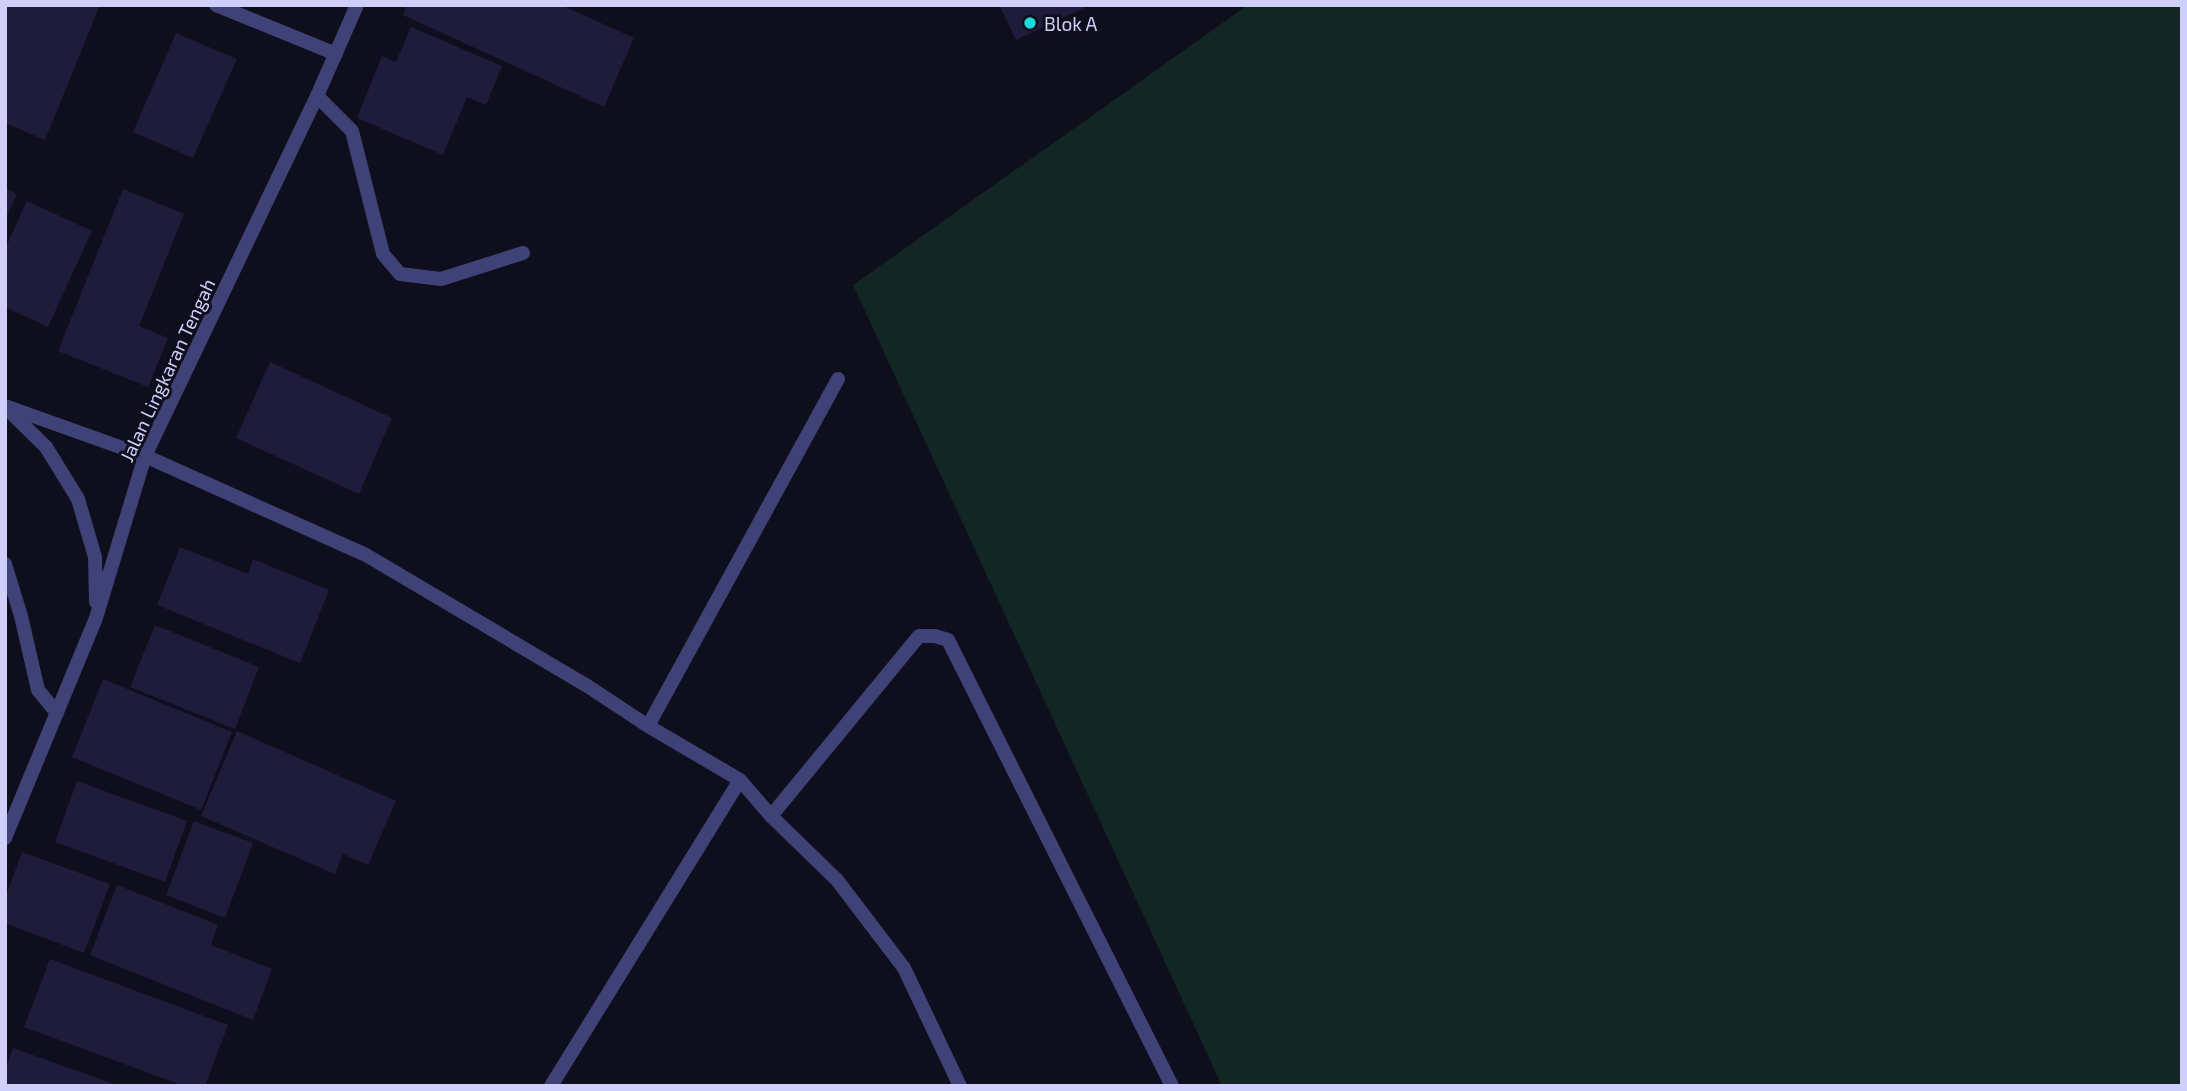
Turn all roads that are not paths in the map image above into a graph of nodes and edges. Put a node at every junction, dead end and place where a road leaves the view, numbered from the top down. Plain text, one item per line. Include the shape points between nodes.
1 (216, 5) edge
2 (357, 5) edge
3 (336, 54) junction
4 (317, 96) junction
5 (523, 254) dead end
6 (838, 379) dead end
7 (5, 406) edge
8 (145, 456) junction
9 (5, 564) edge
10 (96, 618) junction
11 (57, 713) junction
12 (648, 726) junction
13 (740, 780) junction
14 (771, 816) junction
15 (5, 838) edge
16 (551, 1086) edge
17 (960, 1086) edge
18 (1172, 1086) edge

1 - 3 street
2 - 3 street, Jalan Lingkaran Tengah
3 - 4 street, Jalan Lingkaran Tengah
4 - 5 street via 352,131 383,254 400,274 441,279
4 - 8 street, Jalan Lingkaran Tengah
6 - 12 street
7 - 8 street
7 - 10 street via 46,447 78,499 95,557
8 - 10 street, Jalan Lingkaran Tengah
8 - 12 street via 366,555
9 - 11 street via 38,690
10 - 11 street, Jalan Lingkaran Tengah
11 - 15 street, Jalan Lingkaran Tengah
12 - 13 street
13 - 14 street
13 - 16 street
14 - 17 street via 837,880 904,968
14 - 18 street via 919,636 948,640

